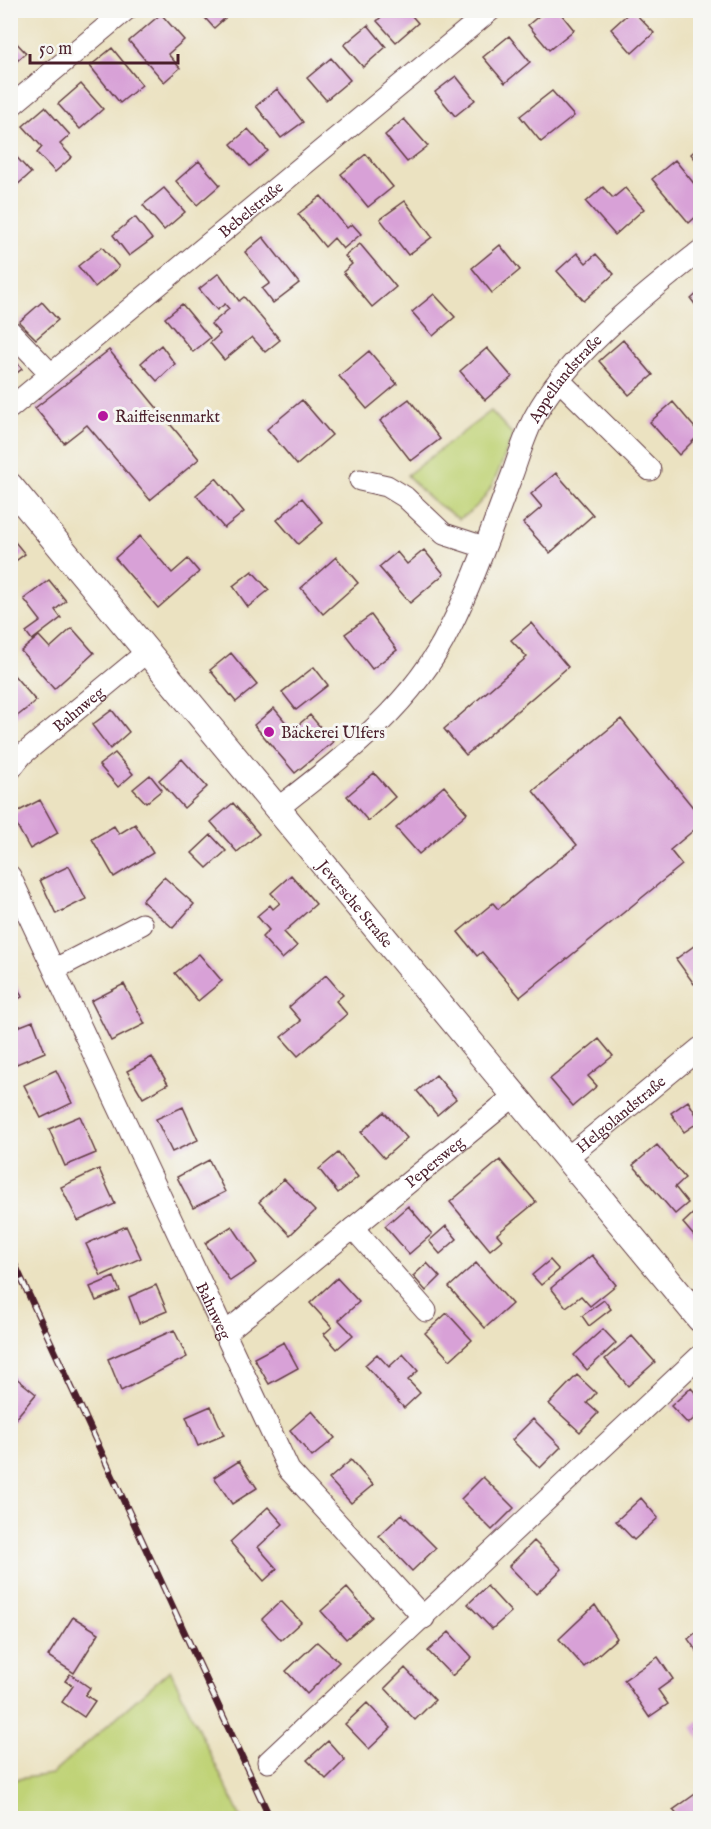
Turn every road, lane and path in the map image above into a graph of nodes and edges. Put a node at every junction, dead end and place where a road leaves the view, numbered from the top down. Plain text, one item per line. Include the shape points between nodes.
1 (126, 10) edge
2 (491, 10) edge
3 (10, 106) edge
4 (700, 250) edge
5 (10, 331) edge
6 (51, 374) junction
7 (559, 380) junction
8 (10, 408) edge
9 (650, 470) dead end
10 (360, 480) dead end
11 (10, 486) edge
12 (484, 547) junction
13 (148, 651) junction
14 (10, 770) edge
15 (278, 808) junction
16 (10, 876) edge
17 (142, 924) dead end
18 (55, 969) junction
19 (700, 1048) edge
20 (514, 1096) junction
21 (568, 1157) junction
22 (353, 1228) junction
23 (426, 1311) dead end
24 (700, 1320) edge
25 (224, 1334) junction
26 (700, 1356) edge
27 (424, 1618) junction
28 (268, 1762) dead end

1 - 3 street
2 - 6 street, Bebelstraße
4 - 7 street, Appellandstraße via 632,306
5 - 6 street
6 - 8 street, Bebelstraße
7 - 9 street
7 - 12 street, Appellandstraße via 534,416
10 - 12 street via 387,486 405,497 444,534
11 - 13 street, Jeversche Straße
12 - 15 street, Appellandstraße via 449,630 426,671 375,726
13 - 14 street, Bahnweg via 22,755
13 - 15 street, Jeversche Straße
15 - 20 street, Jeversche Straße
16 - 18 street, Bahnweg
17 - 18 street
18 - 25 street, Bahnweg
19 - 21 street, Helgolandstraße
20 - 21 street, Jeversche Straße
20 - 22 street, Pepersweg
21 - 24 street, Jeversche Straße
22 - 23 street
22 - 25 street, Pepersweg
25 - 27 street, Bahnweg via 289,1470
26 - 27 street
27 - 28 street

